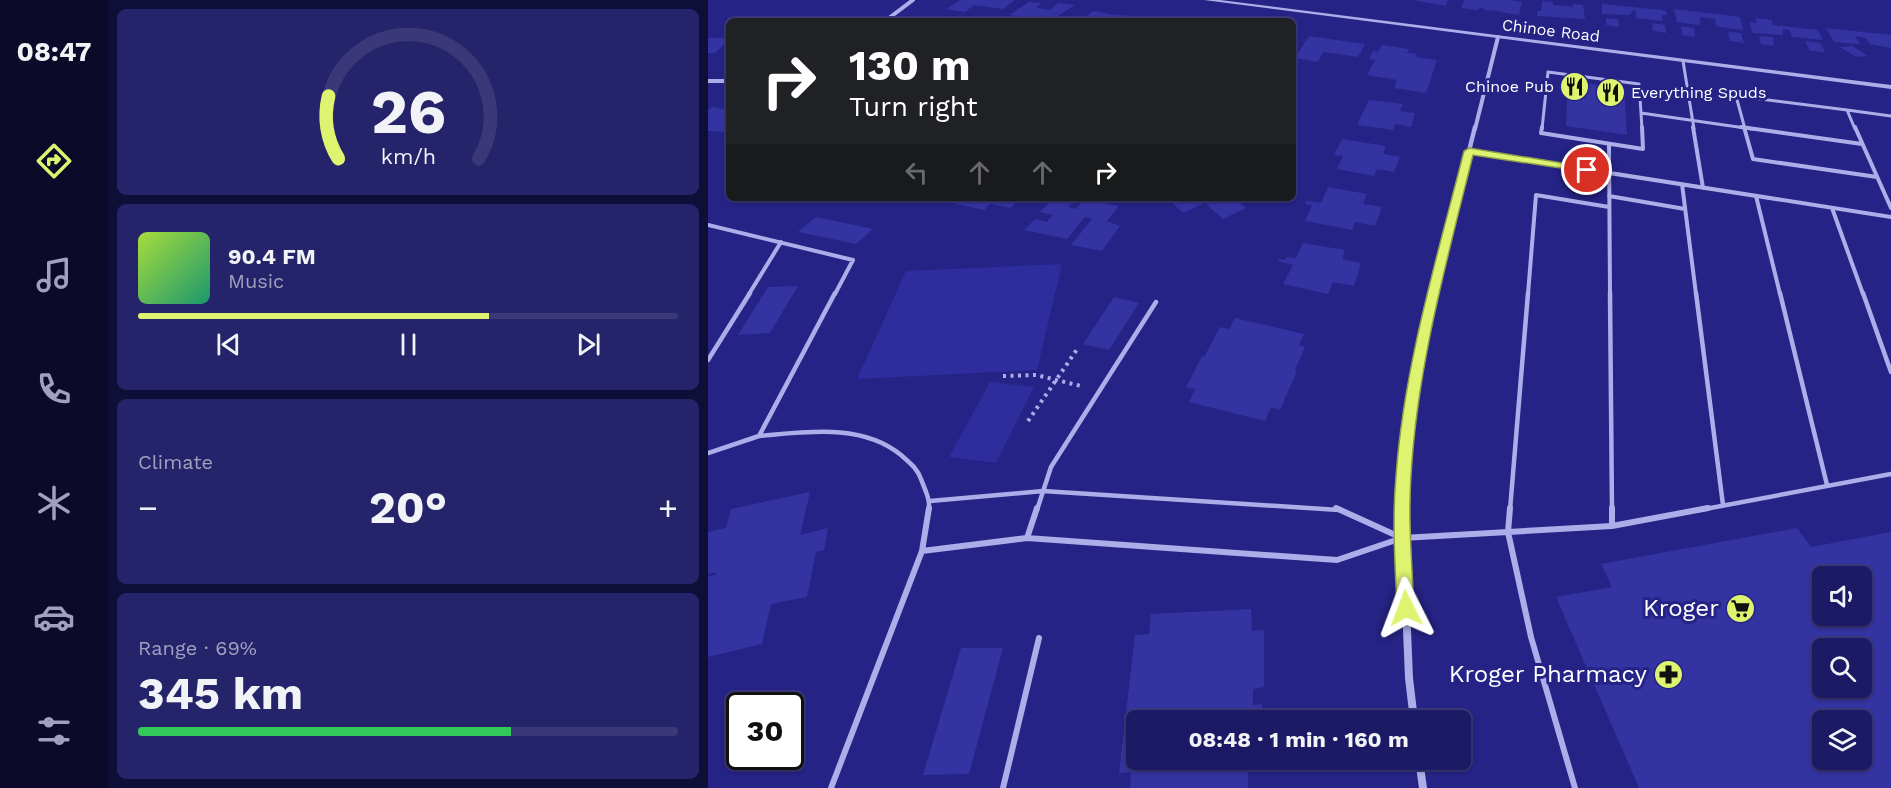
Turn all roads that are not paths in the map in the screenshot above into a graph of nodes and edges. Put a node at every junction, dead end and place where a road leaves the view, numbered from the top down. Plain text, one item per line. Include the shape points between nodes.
1 (913, 0) edge
2 (1207, 0) edge
3 (889, 18) edge
4 (1498, 37) junction
5 (1683, 60) junction
6 (708, 81) edge
7 (726, 81) edge
8 (1891, 87) edge
9 (1847, 110) junction
10 (1641, 113) junction
11 (1891, 116) edge
12 (1692, 120) junction
13 (1745, 128) junction
14 (1609, 144) junction
15 (1862, 144) junction
16 (1469, 151) junction
17 (1609, 173) junction
18 (1877, 177) junction
19 (1682, 184) junction
20 (1703, 188) junction
21 (1609, 196) junction
22 (1756, 196) junction
23 (1609, 207) junction
24 (1685, 208) junction
25 (1832, 208) junction
26 (1891, 208) edge
27 (1891, 217) edge
28 (708, 225) edge
29 (781, 242) junction
30 (1156, 302) dead end
31 (708, 360) edge
32 (1891, 372) edge
33 (759, 435) junction
34 (708, 453) edge
35 (1891, 474) edge
36 (1827, 485) junction
37 (1043, 491) junction
38 (930, 501) junction
39 (1723, 505) junction
40 (1612, 526) junction
41 (1508, 532) junction
42 (1027, 538) junction
43 (1402, 538) junction
44 (922, 551) junction
45 (1039, 638) dead end
46 (1413, 710) edge
47 (1421, 770) edge
48 (831, 788) edge
49 (1003, 788) edge
50 (1423, 788) edge
51 (1575, 788) edge

1 - 3 street
2 - 4 street, Chinoe Road
4 - 5 street, Chinoe Road
4 - 16 street
5 - 8 street, Chinoe Road
5 - 12 lane
6 - 7 street
9 - 11 lane
9 - 13 lane via 1736,96
9 - 15 lane
10 - 12 lane
10 - 14 lane via 1643,149
10 - 14 lane via 1639,84 1548,72 1541,134
12 - 13 lane
12 - 20 lane
13 - 15 lane
13 - 18 lane via 1753,159
14 - 17 lane
15 - 18 lane
16 - 17 lane
16 - 43 street via 1426,321 1403,476
17 - 19 lane
17 - 21 lane
18 - 26 lane
19 - 20 lane
19 - 24 lane
20 - 22 lane
21 - 23 lane
21 - 24 lane
22 - 25 lane
22 - 36 lane
23 - 40 lane
23 - 41 lane via 1536,195
24 - 39 lane
25 - 27 lane
25 - 32 lane
28 - 29 lane
29 - 31 lane
29 - 33 lane via 853,261
30 - 37 lane via 1051,467
33 - 34 lane
33 - 38 lane via 819,431 858,435 887,444 917,469
35 - 36 lane
36 - 39 lane
37 - 38 lane
37 - 42 lane
37 - 43 lane via 1336,508
38 - 44 lane
39 - 40 lane
40 - 41 lane
41 - 43 lane
41 - 51 lane via 1531,637
42 - 43 lane via 1337,560
42 - 44 lane
43 - 46 street
44 - 48 lane
45 - 49 lane
47 - 50 street

